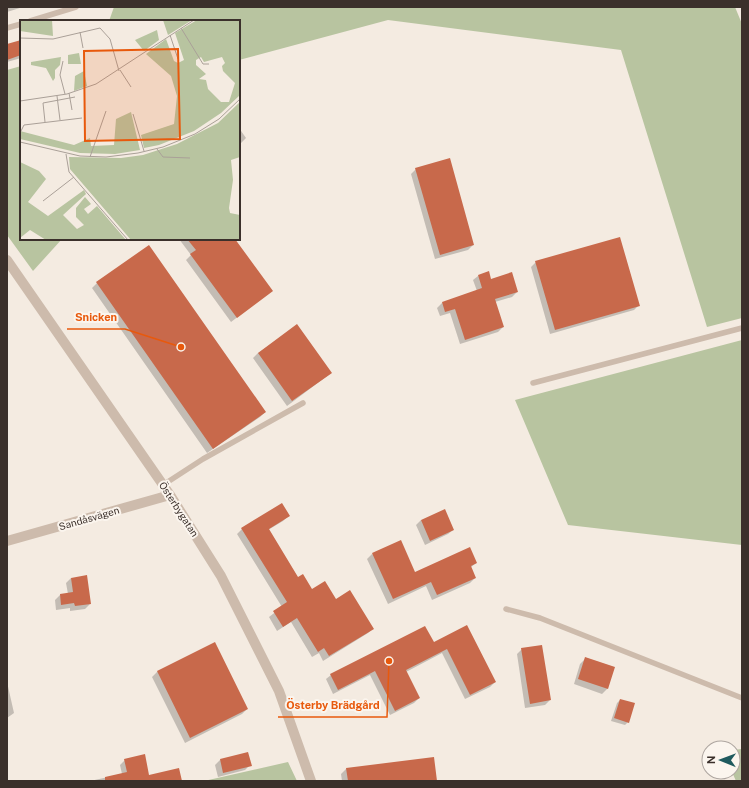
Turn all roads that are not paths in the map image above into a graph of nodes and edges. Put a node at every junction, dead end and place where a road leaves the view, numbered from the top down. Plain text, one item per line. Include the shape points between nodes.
1 (76, 7) edge
2 (33, 20) edge
3 (20, 24) edge
4 (7, 28) edge
5 (7, 260) edge
6 (742, 328) edge
7 (533, 383) dead end
8 (304, 403) dead end
9 (164, 485) junction
10 (170, 495) junction
11 (7, 541) edge
12 (506, 609) dead end
13 (742, 698) edge
14 (311, 781) edge

1 - 2 lane
3 - 4 lane
5 - 9 street, Österbygatan
6 - 7 lane
8 - 9 lane via 203,459
9 - 10 street, Österbygatan
10 - 11 street, Sandåsvägen
10 - 14 street, Österbygatan via 221,576 279,692
12 - 13 lane via 540,618

